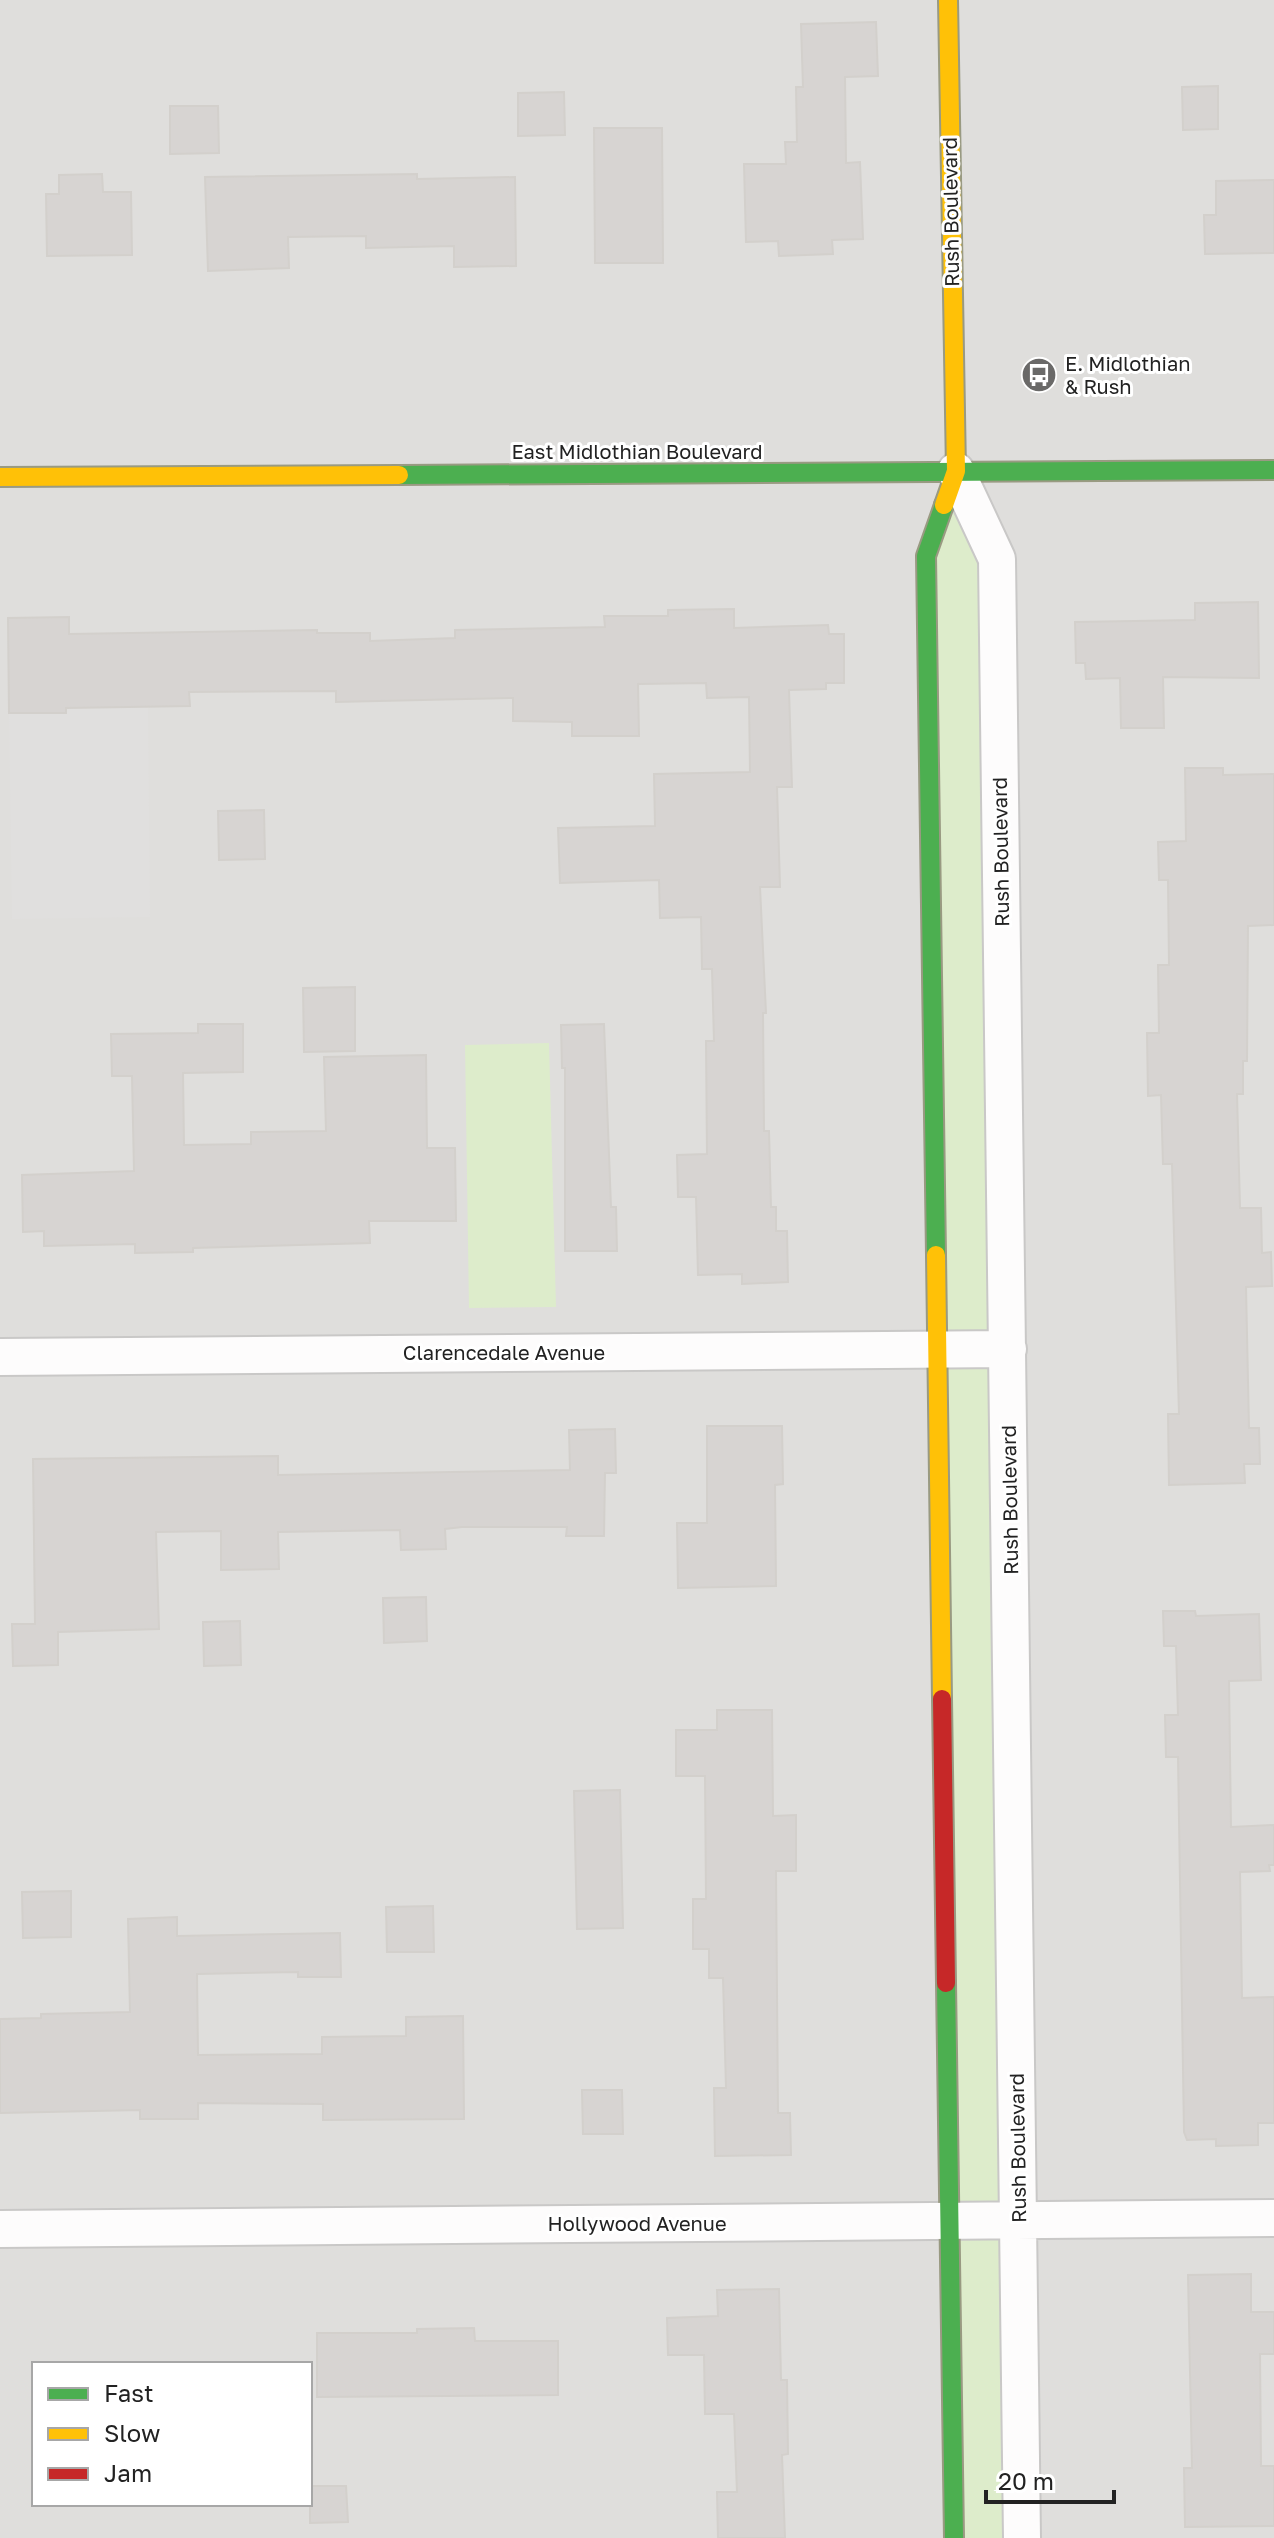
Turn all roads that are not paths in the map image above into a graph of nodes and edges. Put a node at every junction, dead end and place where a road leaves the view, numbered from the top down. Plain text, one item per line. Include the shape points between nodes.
1 (948, 0) edge
2 (1274, 470) edge
3 (956, 471) junction
4 (0, 477) edge
5 (1008, 1349) junction
6 (936, 1350) junction
7 (0, 1357) edge
8 (1274, 2218) edge
9 (1018, 2220) junction
10 (950, 2221) junction
11 (0, 2229) edge
12 (954, 2538) edge
13 (1022, 2538) edge

1 - 3 street, Rush Boulevard
2 - 3 street, East Midlothian Boulevard
3 - 4 street, East Midlothian Boulevard
3 - 5 street, Rush Boulevard via 997,559
3 - 6 street, Rush Boulevard via 926,556
5 - 6 street, Clarencedale Avenue
5 - 9 street, Rush Boulevard
6 - 7 street, Clarencedale Avenue
6 - 10 street, Rush Boulevard
8 - 9 street, Hollywood Avenue
9 - 10 street, Hollywood Avenue
9 - 13 street, Rush Boulevard
10 - 11 street, Hollywood Avenue
10 - 12 street, Rush Boulevard

